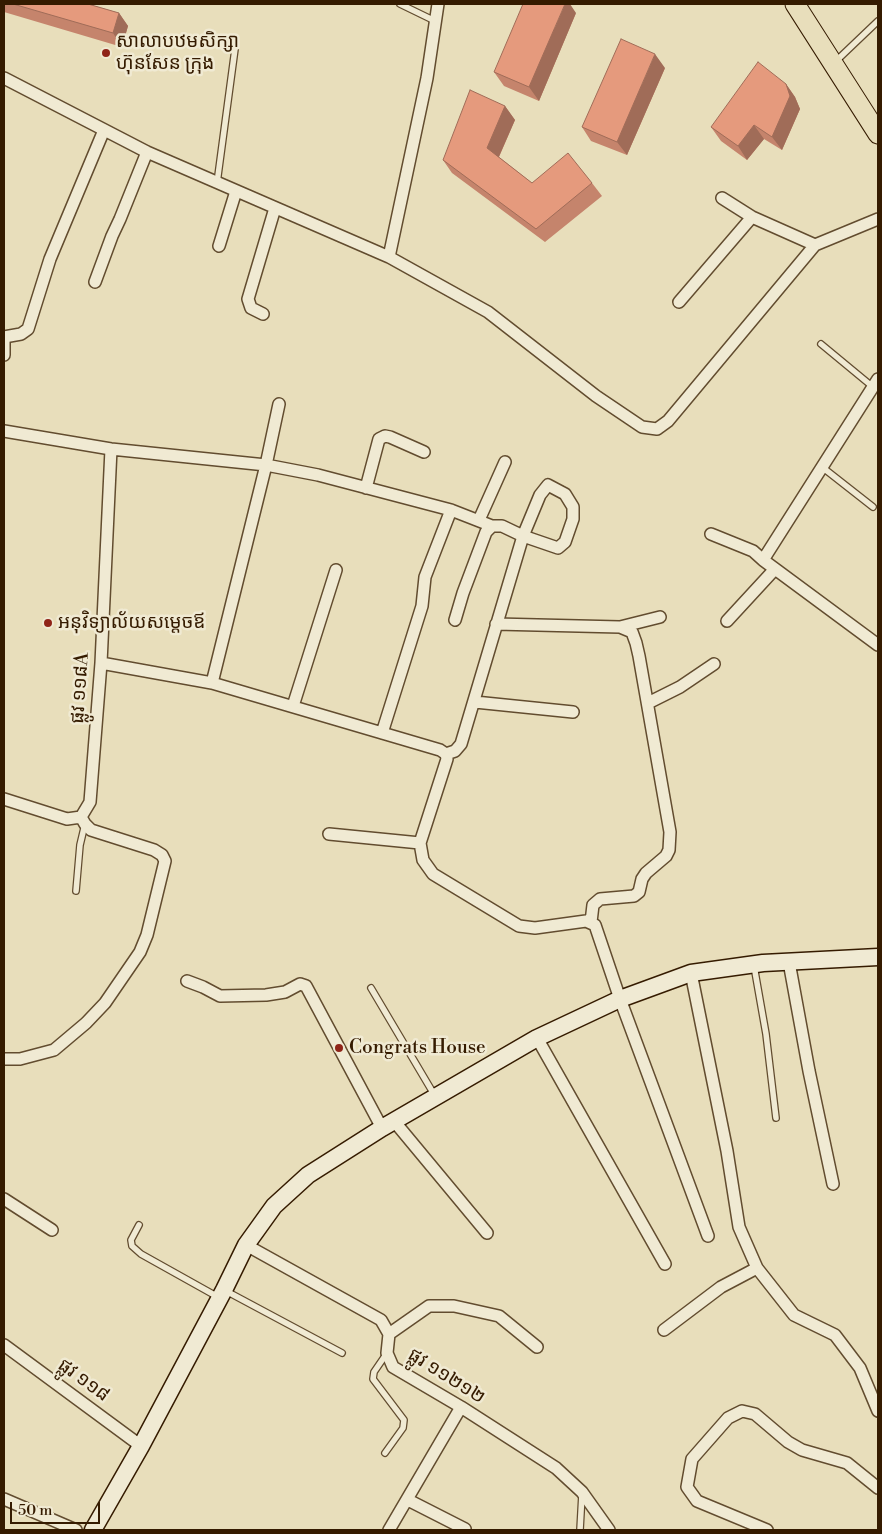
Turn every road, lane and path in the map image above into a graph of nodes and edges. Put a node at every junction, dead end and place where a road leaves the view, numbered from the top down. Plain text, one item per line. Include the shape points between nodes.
1 (400, 4) edge
2 (438, 4) edge
3 (795, 4) edge
4 (435, 21) junction
5 (878, 21) edge
6 (235, 49) dead end
7 (834, 64) junction
8 (4, 78) edge
9 (104, 130) junction
10 (878, 134) edge
11 (147, 152) junction
12 (217, 183) junction
13 (236, 191) junction
14 (722, 198) dead end
15 (275, 208) junction
16 (752, 217) junction
17 (878, 219) edge
18 (815, 245) junction
19 (219, 246) dead end
20 (389, 257) junction
21 (95, 282) dead end
22 (679, 302) dead end
23 (263, 314) dead end
24 (4, 339) edge
25 (821, 344) dead end
26 (4, 355) edge
27 (876, 383) edge
28 (279, 404) dead end
29 (4, 431) edge
30 (111, 449) junction
31 (424, 452) dead end
32 (505, 462) dead end
33 (266, 465) junction
34 (822, 467) junction
35 (366, 488) junction
36 (873, 508) dead end
37 (451, 510) junction
38 (479, 520) junction
39 (492, 526) junction
40 (711, 534) dead end
41 (523, 536) junction
42 (763, 560) junction
43 (336, 570) dead end
44 (774, 570) junction
45 (660, 617) dead end
46 (455, 620) dead end
47 (728, 621) dead end
48 (496, 624) junction
49 (620, 627) junction
50 (878, 645) edge
51 (101, 663) junction
52 (714, 664) dead end
53 (212, 683) junction
54 (474, 702) junction
55 (648, 703) junction
56 (293, 706) junction
57 (573, 712) dead end
58 (382, 733) junction
59 (446, 754) junction
60 (4, 799) edge
61 (83, 820) junction
62 (329, 834) dead end
63 (420, 843) junction
64 (76, 890) dead end
65 (591, 922) junction
66 (878, 957) edge
67 (789, 962) junction
68 (754, 964) junction
69 (691, 973) junction
70 (187, 981) dead end
71 (372, 988) dead end
72 (620, 999) junction
73 (537, 1038) junction
74 (4, 1059) edge
75 (436, 1098) junction
76 (776, 1118) dead end
77 (388, 1124) junction
78 (833, 1184) dead end
79 (4, 1199) edge
80 (139, 1225) dead end
81 (52, 1230) dead end
82 (488, 1233) dead end
83 (708, 1236) dead end
84 (246, 1245) junction
85 (666, 1264) dead end
86 (757, 1268) junction
87 (222, 1294) junction
88 (664, 1330) dead end
89 (389, 1334) junction
90 (4, 1345) edge
91 (537, 1347) dead end
92 (342, 1353) dead end
93 (387, 1353) junction
94 (461, 1407) junction
95 (878, 1411) edge
96 (141, 1446) junction
97 (384, 1453) dead end
98 (878, 1488) edge
99 (582, 1492) junction
100 (4, 1498) edge
101 (408, 1500) junction
102 (464, 1529) dead end
103 (76, 1530) edge
104 (93, 1530) edge
105 (389, 1530) edge
106 (580, 1530) edge
107 (608, 1530) edge
108 (767, 1530) edge

1 - 4 lane
2 - 4 street
3 - 7 main road
4 - 20 street via 427,78
5 - 7 lane
6 - 12 lane
7 - 10 main road
8 - 9 street
9 - 11 street
9 - 24 street via 50,259 28,330
11 - 12 street
11 - 21 street
12 - 13 street
13 - 15 street
13 - 19 street
14 - 16 street
15 - 20 street
15 - 23 street via 248,299 251,308
16 - 18 street
16 - 22 street
17 - 18 street
18 - 20 street via 658,429 642,427 596,396 488,312
24 - 26 street
25 - 27 lane
27 - 34 street
28 - 33 street
29 - 30 street
30 - 33 street
30 - 51 street, ផ្លូវ ១១៨A
31 - 35 street via 390,437 379,439
32 - 38 street
33 - 35 street
33 - 53 street
34 - 36 lane
34 - 42 street
35 - 37 street
37 - 38 street
37 - 58 street via 425,578 422,606
38 - 39 street
39 - 41 street via 502,526
39 - 46 street via 486,532
40 - 42 street via 753,551
41 - 41 street via 540,495 548,485 565,494 573,507 573,519 565,542 558,548
41 - 48 street
42 - 44 street
43 - 56 street
44 - 47 street
44 - 50 street
45 - 49 street
48 - 49 street
48 - 54 street
49 - 55 street via 632,632
51 - 53 street
51 - 61 street, ផ្លូវ ១១៨A via 90,802
52 - 55 street via 680,688
53 - 56 street
54 - 57 street
54 - 59 street via 461,744
55 - 65 street via 670,832 669,850 646,873 639,892 634,896 600,899 592,908
56 - 58 street
58 - 59 street
59 - 63 street
60 - 61 street via 67,819
61 - 64 lane
61 - 74 street via 91,830 154,850 162,856 164,861 147,935 140,952 104,1003 54,1050 20,1059
62 - 63 street
63 - 65 street via 423,860 433,874 519,926 534,928
65 - 72 street via 595,925
66 - 67 main road
67 - 68 main road
67 - 78 street
68 - 69 main road
68 - 76 lane
69 - 72 main road
69 - 86 street via 740,1227
70 - 77 street via 220,996 266,995 284,992 300,984 306,986
71 - 75 lane
72 - 73 main road
72 - 83 street
73 - 75 main road
73 - 85 street
75 - 77 main road
77 - 82 street
77 - 84 main road via 308,1175 274,1206
79 - 81 street
80 - 87 lane via 131,1240 132,1246
84 - 87 main road
84 - 89 street, ផ្លូវ ១១២១២ via 381,1320
86 - 88 street via 721,1286
86 - 95 street via 794,1316 835,1335 860,1368
87 - 92 lane
87 - 96 main road
89 - 91 street via 429,1306 454,1306 499,1316
89 - 93 street, ផ្លូវ ១១២១២
90 - 96 street, ផ្លូវ ១១៨
93 - 94 street, ផ្លូវ ១១២១២ via 393,1367
93 - 97 lane via 373,1379 404,1420 403,1428
94 - 99 street, ផ្លូវ ១១២១២ via 556,1468
94 - 101 street
96 - 104 main road
98 - 108 street via 847,1463 802,1450 755,1414 742,1411 728,1418 692,1459 687,1487 697,1501
99 - 106 lane
99 - 107 street, ផ្លូវ ១១២១២
100 - 103 street
101 - 102 street
101 - 105 street

